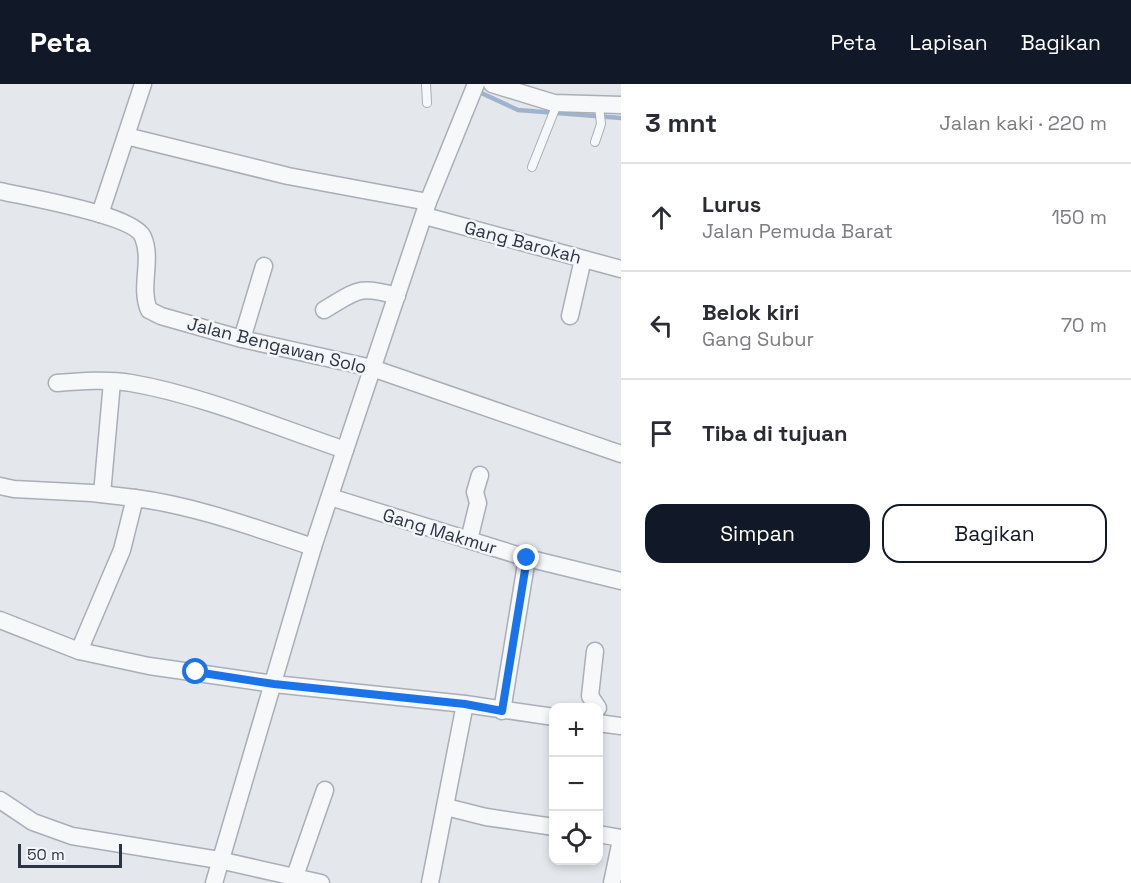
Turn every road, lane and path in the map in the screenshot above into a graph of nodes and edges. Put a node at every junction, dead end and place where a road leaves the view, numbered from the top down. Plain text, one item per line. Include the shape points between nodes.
1 (143, 84) edge
2 (426, 84) edge
3 (492, 84) edge
4 (475, 87) edge
5 (427, 103) dead end
6 (621, 105) edge
7 (600, 109) junction
8 (553, 110) junction
9 (126, 136) junction
10 (595, 142) dead end
11 (532, 167) dead end
12 (0, 191) edge
13 (426, 209) junction
14 (100, 214) junction
15 (583, 259) junction
16 (264, 266) dead end
17 (621, 269) edge
18 (397, 296) junction
19 (324, 309) dead end
20 (570, 316) dead end
21 (242, 339) junction
22 (372, 368) junction
23 (112, 382) junction
24 (57, 383) dead end
25 (345, 450) junction
26 (621, 454) edge
27 (480, 475) dead end
28 (0, 486) edge
29 (102, 494) junction
30 (330, 497) junction
31 (135, 498) junction
32 (469, 540) junction
33 (314, 547) junction
34 (527, 558) junction
35 (621, 581) edge
36 (0, 620) edge
37 (79, 651) junction
38 (595, 651) dead end
39 (274, 684) junction
40 (595, 703) edge
41 (465, 704) junction
42 (502, 711) junction
43 (549, 716) edge
44 (603, 724) edge
45 (621, 726) edge
46 (325, 790) dead end
47 (0, 800) edge
48 (446, 807) junction
49 (549, 826) edge
50 (603, 835) edge
51 (621, 839) edge
52 (219, 860) junction
53 (295, 876) junction
54 (214, 883) edge
55 (321, 883) edge
56 (430, 883) edge
57 (612, 883) edge

1 - 9 street
2 - 5 lane
3 - 8 street
4 - 13 street
6 - 7 street
7 - 8 street
7 - 10 lane via 601,124
8 - 11 lane
9 - 13 street, Gang Barokah
9 - 14 street
12 - 14 street, Jalan Bengawan Solo
13 - 15 street, Gang Barokah
13 - 18 street
14 - 21 street, Jalan Bengawan Solo via 134,227 143,236 144,299 149,310
15 - 17 street, Gang Barokah
15 - 20 street
16 - 21 street
18 - 19 street via 371,289 356,291
18 - 22 street
21 - 22 street, Jalan Bengawan Solo
22 - 25 street
22 - 26 street, Jalan Bengawan Solo
23 - 24 street
23 - 25 street via 153,387
23 - 29 street
25 - 30 street
27 - 32 street
28 - 29 street
29 - 31 street
30 - 32 street, Gang Makmur
30 - 33 street
31 - 33 street via 212,515
31 - 37 street via 122,550
32 - 34 street, Gang Makmur
33 - 39 street
34 - 35 street, Gang Makmur
34 - 42 street
36 - 37 street
37 - 39 street via 149,666
38 - 40 street via 590,696
39 - 41 street
39 - 52 street
41 - 42 street
41 - 48 street
42 - 43 street
44 - 45 street
46 - 53 street
47 - 52 street via 33,822 72,836
48 - 49 street
48 - 56 street
50 - 51 street
51 - 57 street
52 - 53 street
52 - 54 street
53 - 55 street

